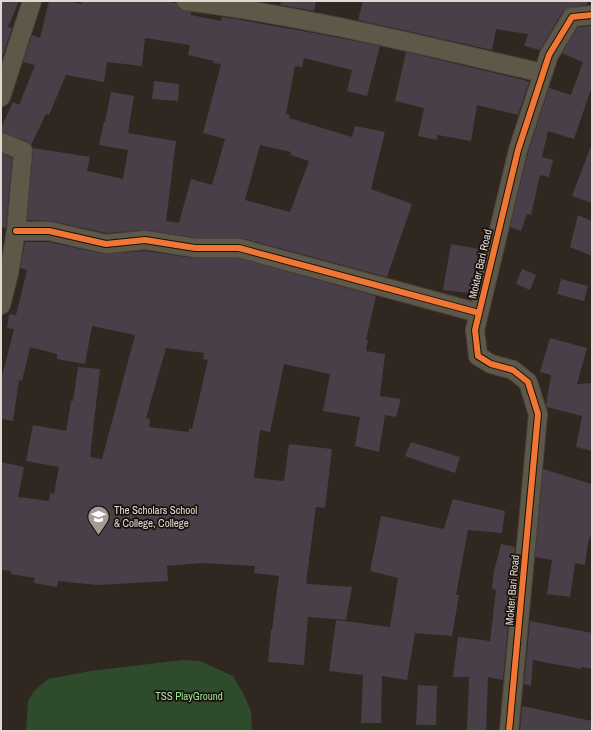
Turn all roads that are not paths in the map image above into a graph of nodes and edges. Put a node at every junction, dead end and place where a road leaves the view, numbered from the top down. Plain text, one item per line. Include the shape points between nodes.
1 (32, 1) edge
2 (186, 1) edge
3 (592, 14) edge
4 (543, 73) junction
5 (1, 97) edge
6 (1, 142) edge
7 (16, 230) junction
8 (1, 305) edge
9 (479, 313) junction
10 (509, 731) edge

1 - 5 street
2 - 4 street via 332,26
3 - 4 street, Mokter Bari Road via 572,17 549,55
4 - 9 street, Mokter Bari Road via 518,150
6 - 7 street via 23,151
7 - 8 street
7 - 9 street via 49,231 106,244 145,240 195,248 239,248
9 - 10 street, Mokter Bari Road via 475,330 478,356 491,364 513,370 528,382 538,414

